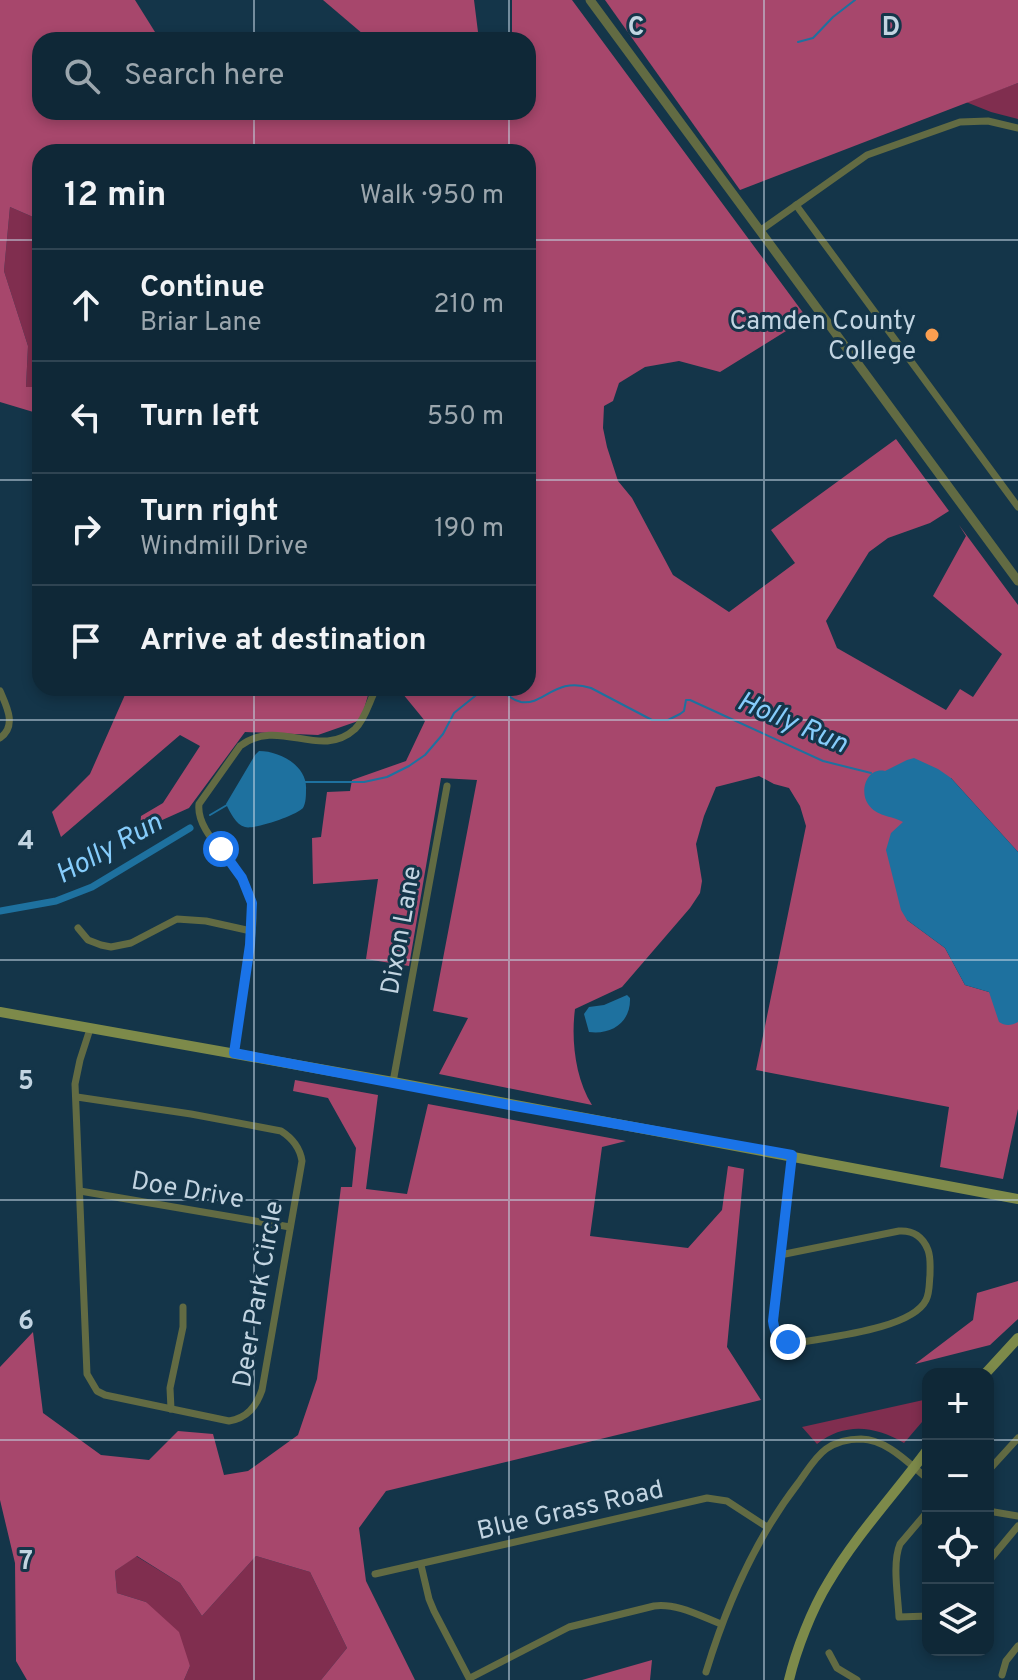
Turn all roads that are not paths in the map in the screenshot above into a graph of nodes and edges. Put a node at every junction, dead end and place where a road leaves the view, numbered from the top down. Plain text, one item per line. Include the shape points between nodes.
1 (590, 0) edge
2 (1018, 128) edge
3 (796, 205) junction
4 (761, 230) junction
5 (1018, 507) edge
6 (1018, 581) edge
7 (0, 691) edge
8 (373, 696) edge
9 (0, 738) edge
10 (447, 786) dead end
11 (78, 928) dead end
12 (251, 931) junction
13 (0, 1012) edge
14 (90, 1029) junction
15 (234, 1053) junction
16 (393, 1082) junction
17 (77, 1097) junction
18 (792, 1155) junction
19 (80, 1191) junction
20 (1018, 1199) edge
21 (290, 1227) junction
22 (780, 1255) junction
23 (183, 1307) dead end
24 (1018, 1338) edge
25 (990, 1368) edge
26 (171, 1409) junction
27 (1018, 1438) edge
28 (922, 1457) edge
29 (994, 1464) edge
30 (914, 1468) junction
31 (922, 1474) edge
32 (927, 1512) edge
33 (994, 1512) edge
34 (1018, 1516) edge
35 (1018, 1526) edge
36 (767, 1527) junction
37 (994, 1555) edge
38 (421, 1565) junction
39 (375, 1574) dead end
40 (922, 1616) edge
41 (721, 1624) junction
42 (1018, 1646) edge
43 (829, 1653) dead end
44 (706, 1672) dead end
45 (1002, 1675) dead end
46 (845, 1677) edge
47 (470, 1679) edge
48 (789, 1680) edge
49 (857, 1680) edge

1 - 4 street
2 - 3 street via 988,121 952,124 867,155
3 - 4 street
3 - 5 street
4 - 6 street
7 - 9 street via 10,723
8 - 12 street via 355,729 336,739 271,734 250,739 199,804 204,827 248,889
10 - 16 street, Dixon Lane
11 - 12 street via 88,940 111,947 131,943 177,919
12 - 15 street
13 - 14 main road
14 - 15 main road
14 - 17 street, Deer Park Circle via 75,1084
15 - 16 main road
16 - 18 main road
17 - 19 street, Deer Park Circle
17 - 21 street, Deer Park Circle via 281,1131 298,1147 302,1161
18 - 20 main road
18 - 22 street
19 - 21 street, Doe Drive
19 - 26 street, Deer Park Circle via 87,1374 105,1395
21 - 26 street, Deer Park Circle via 258,1402 243,1417 229,1421
22 - 22 street via 773,1321 779,1338 788,1342 888,1325 913,1314 929,1289 928,1249 913,1232
23 - 26 street
24 - 25 main road
27 - 29 street
28 - 30 main road
30 - 31 street
30 - 36 street via 877,1442 841,1441 820,1454
30 - 48 main road via 827,1583
32 - 40 street via 900,1544 896,1563 899,1617
33 - 34 street
35 - 37 street
36 - 38 street, Blue Grass Road via 727,1501 707,1498
36 - 41 street
38 - 39 street, Blue Grass Road
38 - 47 street via 431,1605
41 - 44 street
41 - 47 street via 677,1608 654,1606 569,1627
42 - 45 street
43 - 46 street
46 - 49 street

